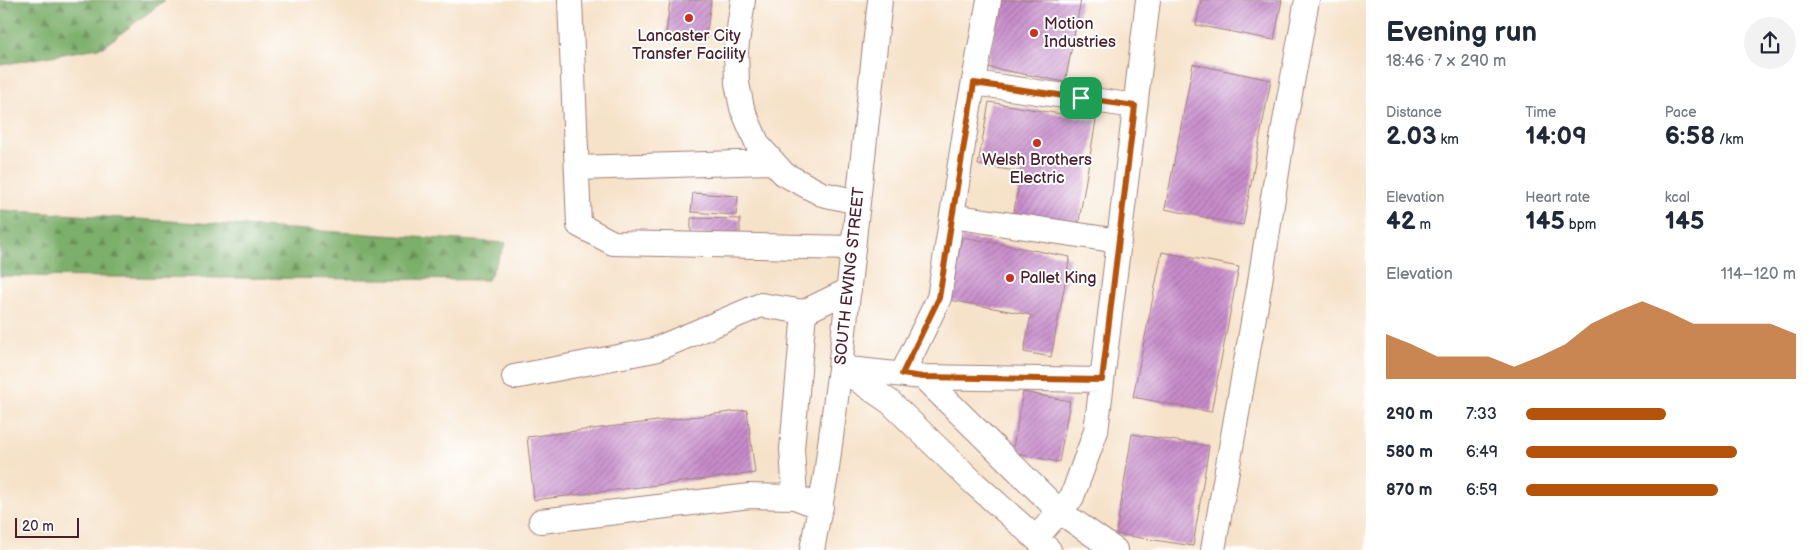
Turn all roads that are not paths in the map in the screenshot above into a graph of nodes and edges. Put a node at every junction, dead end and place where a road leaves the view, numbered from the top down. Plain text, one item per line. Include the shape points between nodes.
1 (570, 0) edge
2 (743, 0) edge
3 (880, 0) edge
4 (989, 0) edge
5 (1148, 0) edge
6 (1307, 0) edge
7 (974, 83) junction
8 (1135, 106) junction
9 (773, 162) junction
10 (577, 168) junction
11 (858, 202) junction
12 (952, 216) junction
13 (1118, 241) junction
14 (853, 248) junction
15 (849, 290) junction
16 (804, 312) junction
17 (840, 368) junction
18 (912, 376) junction
19 (514, 377) dead end
20 (1102, 380) junction
21 (795, 497) junction
22 (821, 507) junction
23 (1059, 510) junction
24 (540, 521) dead end
25 (1042, 544) edge
26 (812, 550) edge
27 (1115, 550) edge
28 (1213, 550) edge

1 - 10 street
2 - 9 street via 736,50 737,83 742,108 758,146
3 - 11 street, SOUTH EWING STREET
4 - 7 street
5 - 8 street
6 - 28 street
7 - 8 street
7 - 12 street
8 - 13 street
9 - 10 street
9 - 11 street via 784,174 822,194
10 - 14 street via 579,226 613,243
11 - 14 street, SOUTH EWING STREET
12 - 13 street
12 - 18 street via 939,298
13 - 20 street
14 - 15 street, SOUTH EWING STREET
15 - 16 street
15 - 17 street, SOUTH EWING STREET
16 - 19 street via 761,305 654,350
16 - 21 street via 792,449
17 - 18 street
17 - 22 street, SOUTH EWING STREET
17 - 25 street via 890,402
18 - 20 street
18 - 23 street
20 - 23 street via 1096,430 1072,497
21 - 22 street
21 - 24 street via 750,496
22 - 26 street, SOUTH EWING STREET
23 - 25 street
23 - 27 street

